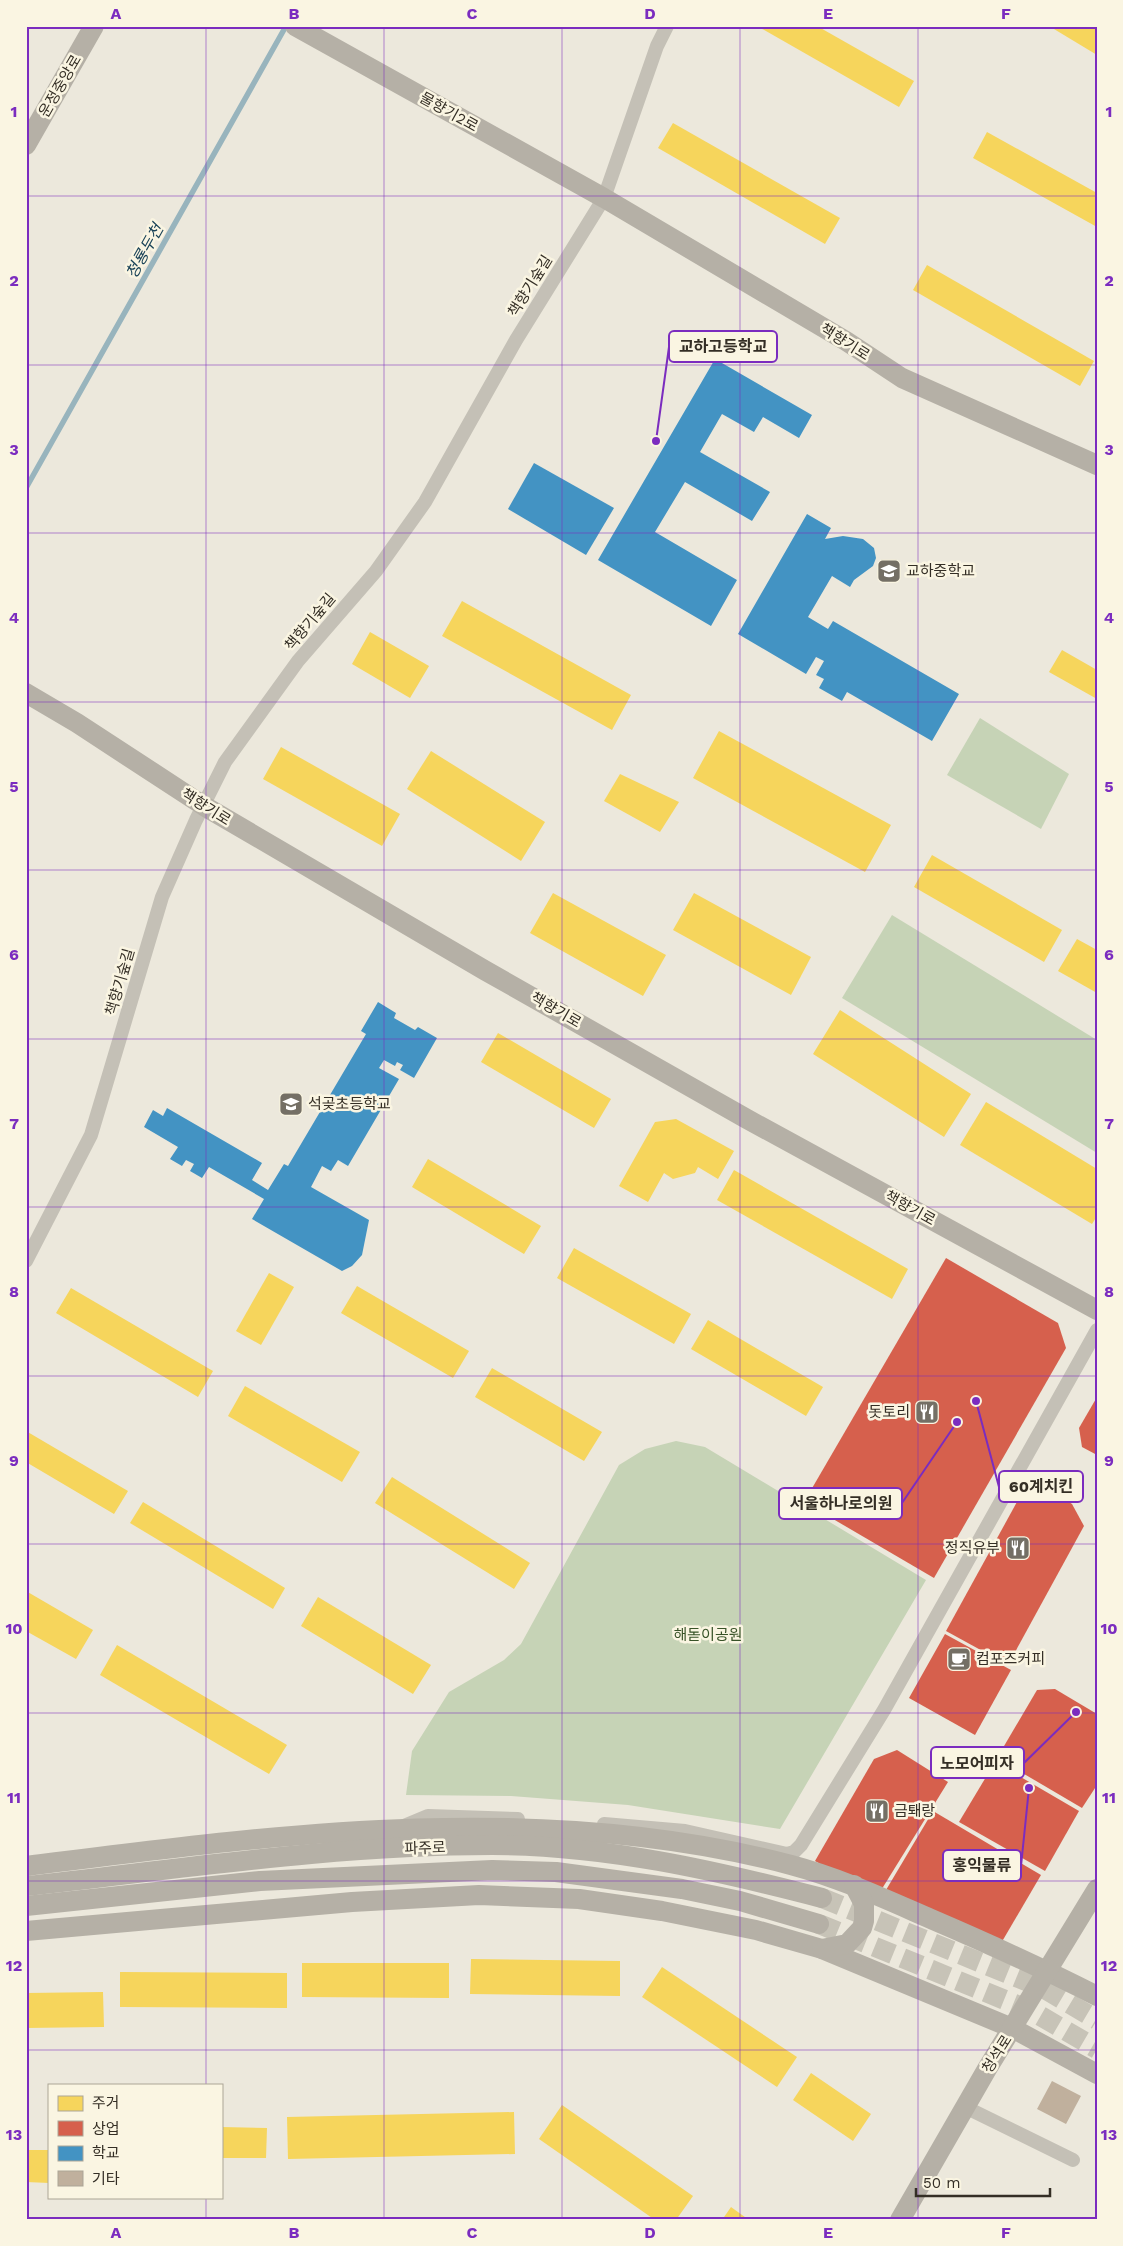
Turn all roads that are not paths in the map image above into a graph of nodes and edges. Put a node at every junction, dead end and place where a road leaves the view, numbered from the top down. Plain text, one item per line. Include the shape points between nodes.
1 (94, 26) edge
2 (295, 26) edge
3 (667, 26) edge
4 (26, 145) edge
5 (604, 198) junction
6 (1097, 465) edge
7 (26, 693) edge
8 (204, 806) junction
9 (26, 1262) edge
10 (1097, 1310) edge
11 (1097, 1330) edge
12 (396, 1829) junction
13 (26, 1866) edge
14 (854, 1885) junction
15 (26, 1886) edge
16 (1097, 1889) edge
17 (822, 1898) tunnel mouth
18 (26, 1906) edge
19 (819, 1924) tunnel mouth
20 (26, 1931) edge
21 (822, 1949) junction
22 (1048, 1971) junction
23 (1097, 1996) edge
24 (1012, 2028) junction
25 (1097, 2074) edge
26 (965, 2107) junction
27 (1073, 2160) dead end
28 (900, 2220) edge

1 - 4 main road, 운정중앙로
2 - 5 main road, 물향기2로
3 - 5 street, 책향기숲길 via 657,46
5 - 6 main road, 책향기로 via 902,378
5 - 8 street, 책향기숲길 via 516,340 425,502 376,571 293,668 225,762
7 - 8 main road, 책향기로
8 - 9 street, 책향기숲길 via 162,897 91,1135
8 - 10 main road, 책향기로 via 713,1100
11 - 12 street via 884,1710 794,1852 787,1854 685,1831 597,1823 428,1816
12 - 13 main road via 166,1849
12 - 14 main road via 567,1829 688,1843 792,1865
14 - 21 main road via 864,1904 862,1928 847,1944
14 - 22 main road
15 - 17 main road, 파주로 via 356,1850 493,1845 670,1862
16 - 22 main road, 청석로
18 - 19 main road, 파주로 via 260,1881 492,1870 556,1872 682,1889 740,1901
20 - 21 main road via 352,1902 479,1895 579,1899 662,1911 756,1930
21 - 24 main road
22 - 23 main road
22 - 24 main road, 청석로
24 - 25 main road
24 - 26 main road, 청석로
26 - 27 street
26 - 28 main road, 청석로

